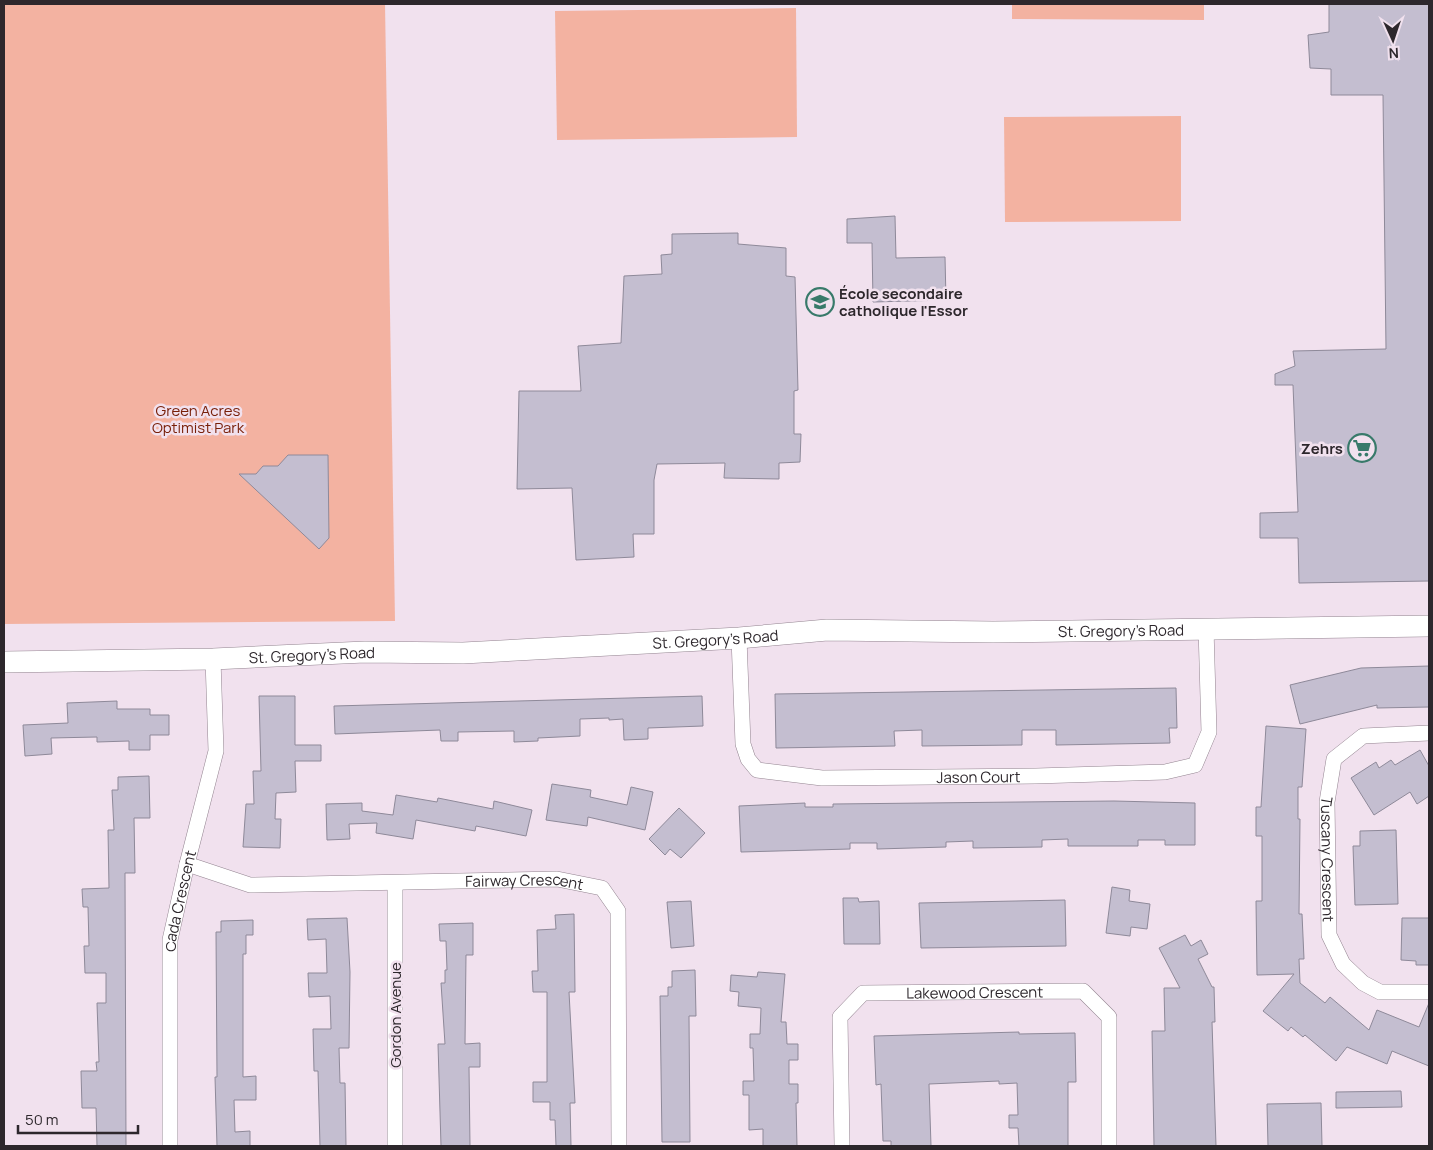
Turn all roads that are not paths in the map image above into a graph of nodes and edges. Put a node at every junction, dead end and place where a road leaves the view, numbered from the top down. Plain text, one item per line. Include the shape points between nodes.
1 (1429, 626) edge
2 (1206, 628) junction
3 (739, 638) junction
4 (213, 659) junction
5 (4, 662) edge
6 (1429, 733) edge
7 (187, 864) junction
8 (395, 883) junction
9 (1429, 992) edge
10 (170, 1146) edge
11 (395, 1146) edge
12 (619, 1146) edge
13 (842, 1146) edge
14 (1109, 1146) edge

1 - 2 street, St. Gregory's Road
2 - 3 street, St. Gregory's Road via 993,632 827,630
2 - 3 street, Jason Court via 1209,732 1195,765 1165,772 1036,776 822,778 757,770 748,759 743,744
3 - 4 street, St. Gregory's Road via 463,652 365,652
4 - 5 street, St. Gregory's Road
4 - 7 street, Cada Crescent via 216,751
6 - 9 street, Tuscany Crescent via 1363,736 1334,759 1327,802 1326,856 1329,935 1343,964 1363,983 1380,992
7 - 8 street, Fairway Crescent via 250,885
7 - 10 street, Cada Crescent via 170,940
8 - 11 street, Gordon Avenue
8 - 12 street, Fairway Crescent via 557,879 602,888 618,911
13 - 14 street, Lakewood Crescent via 840,1018 863,993 1083,991 1110,1017

